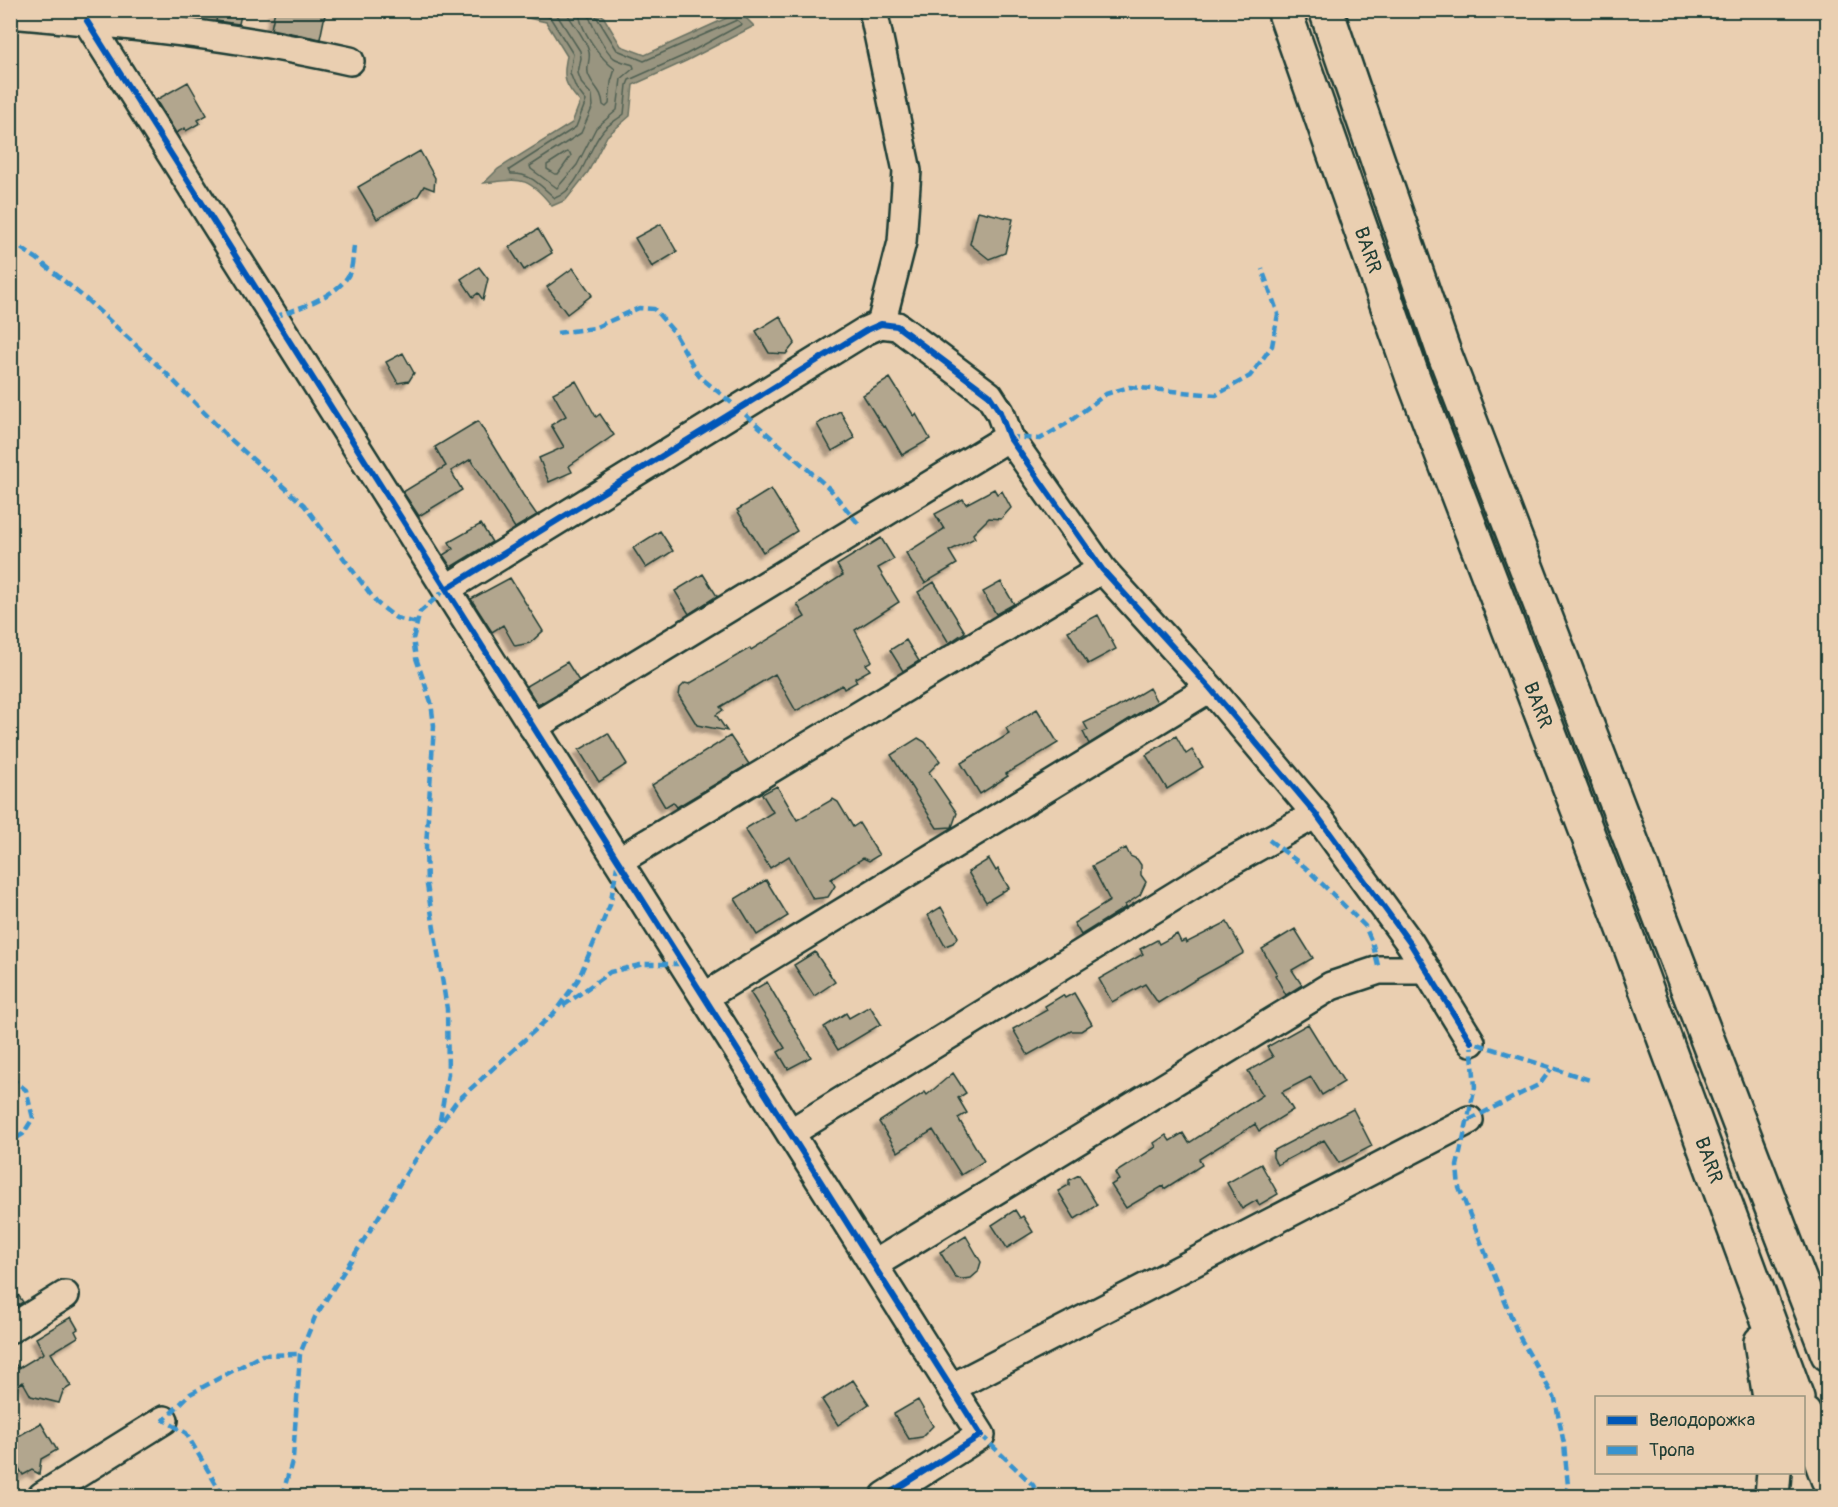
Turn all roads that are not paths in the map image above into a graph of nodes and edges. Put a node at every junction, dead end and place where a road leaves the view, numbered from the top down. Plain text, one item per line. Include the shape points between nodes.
1 (873, 10) edge
2 (1284, 10) edge
3 (1326, 10) edge
4 (10, 14) edge
5 (128, 19) edge
6 (87, 21) junction
7 (350, 61) dead end
8 (881, 324) junction
9 (1009, 437) junction
10 (1102, 569) junction
11 (446, 589) junction
12 (1210, 688) junction
13 (533, 727) junction
14 (1316, 814) junction
15 (618, 861) junction
16 (1426, 970) junction
17 (704, 997) junction
18 (1471, 1042) dead end
19 (1469, 1120) dead end
20 (790, 1133) junction
21 (1788, 1249) junction
22 (1744, 1254) junction
23 (873, 1265) junction
24 (65, 1295) dead end
25 (1827, 1322) edge
26 (10, 1329) edge
27 (1827, 1354) edge
28 (951, 1388) junction
29 (1770, 1396) edge
30 (1796, 1396) edge
31 (1805, 1419) edge
32 (165, 1420) dead end
33 (1774, 1474) edge
34 (1827, 1479) edge
35 (42, 1497) edge
36 (885, 1497) edge
37 (1772, 1497) edge

1 - 8 street via 907,171 902,242
2 - 22 highway, BARR via 1413,378
3 - 21 highway, BARR via 1443,350
4 - 6 street
5 - 6 street
5 - 7 street
6 - 11 street
8 - 9 street via 897,326 989,395
8 - 11 street
9 - 10 street
9 - 13 street
10 - 12 street
10 - 15 street
11 - 13 street
12 - 14 street
12 - 17 street
13 - 15 street
14 - 16 street
14 - 20 street via 1225,865
15 - 17 street
16 - 18 street
16 - 23 street via 1379,970 1331,986
17 - 20 street
19 - 28 street
20 - 23 street
21 - 25 highway
21 - 27 highway, BARR
22 - 29 highway
22 - 30 highway, BARR
23 - 28 street
24 - 26 street
28 - 36 street via 981,1435
31 - 34 highway
32 - 35 street
33 - 37 highway

